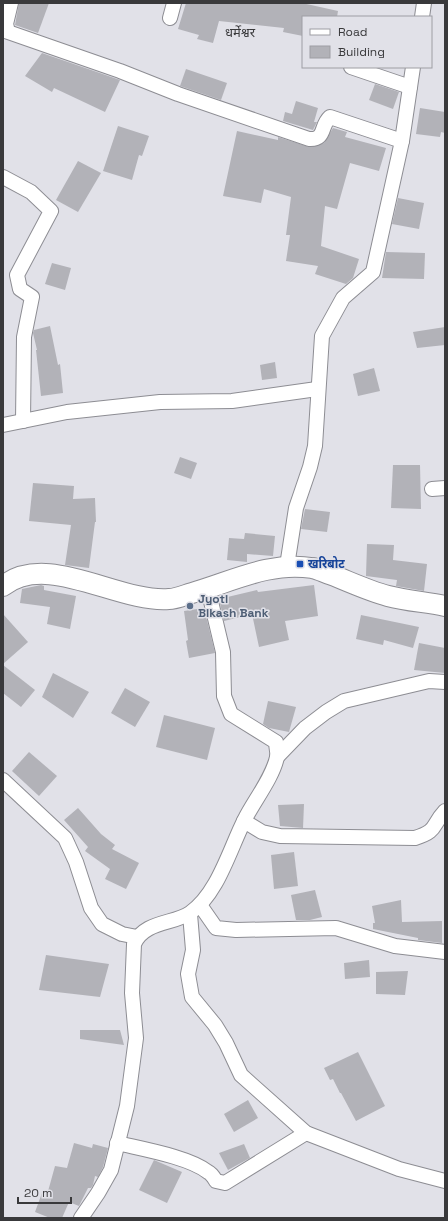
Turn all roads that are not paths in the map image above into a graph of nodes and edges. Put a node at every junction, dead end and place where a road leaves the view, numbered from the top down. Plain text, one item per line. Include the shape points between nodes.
1 (11, 3) edge
2 (174, 3) edge
3 (424, 3) edge
4 (422, 16) edge
5 (170, 18) dead end
6 (354, 68) edge
7 (413, 68) edge
8 (410, 87) junction
9 (402, 141) junction
10 (3, 177) edge
11 (318, 389) junction
12 (23, 421) junction
13 (3, 425) edge
14 (287, 566) junction
15 (3, 586) edge
16 (208, 589) junction
17 (445, 606) edge
18 (445, 682) edge
19 (277, 757) junction
20 (3, 780) edge
21 (445, 811) edge
22 (244, 821) junction
23 (195, 909) junction
24 (137, 937) junction
25 (445, 952) edge
26 (306, 1133) junction
27 (117, 1143) junction
28 (445, 1181) edge
29 (82, 1218) edge

1 - 9 street via 6,24 8,32 178,94 309,139 316,140 320,137 326,120 330,117
2 - 5 street
3 - 4 street
6 - 8 street
7 - 8 street
8 - 9 street
9 - 11 street via 373,272 343,298 322,336
10 - 12 street via 31,192 51,211 17,275 20,289 32,297 24,337
11 - 12 street via 232,401 160,402 67,412
11 - 14 street via 314,446 310,467 296,508
12 - 13 street
14 - 16 street via 247,575
14 - 17 street via 313,568 388,596
15 - 16 street via 10,580 37,573 68,577 142,598 170,599
16 - 19 street via 223,652 224,696 231,714 276,742
18 - 19 street via 429,681 344,702 305,728
19 - 22 street
20 - 24 street via 65,838 76,862 90,908 102,924 122,934
21 - 22 street via 437,825 427,834 415,838 280,836 262,832
22 - 23 street via 220,876
23 - 24 street via 159,924
23 - 25 street via 216,928 336,928 395,946
23 - 26 street via 188,974 192,997 215,1024 241,1075
24 - 27 street via 132,968 136,1038 127,1106
26 - 27 street via 225,1183 216,1181 210,1172 187,1162
26 - 28 street via 399,1169
27 - 29 street via 111,1170

